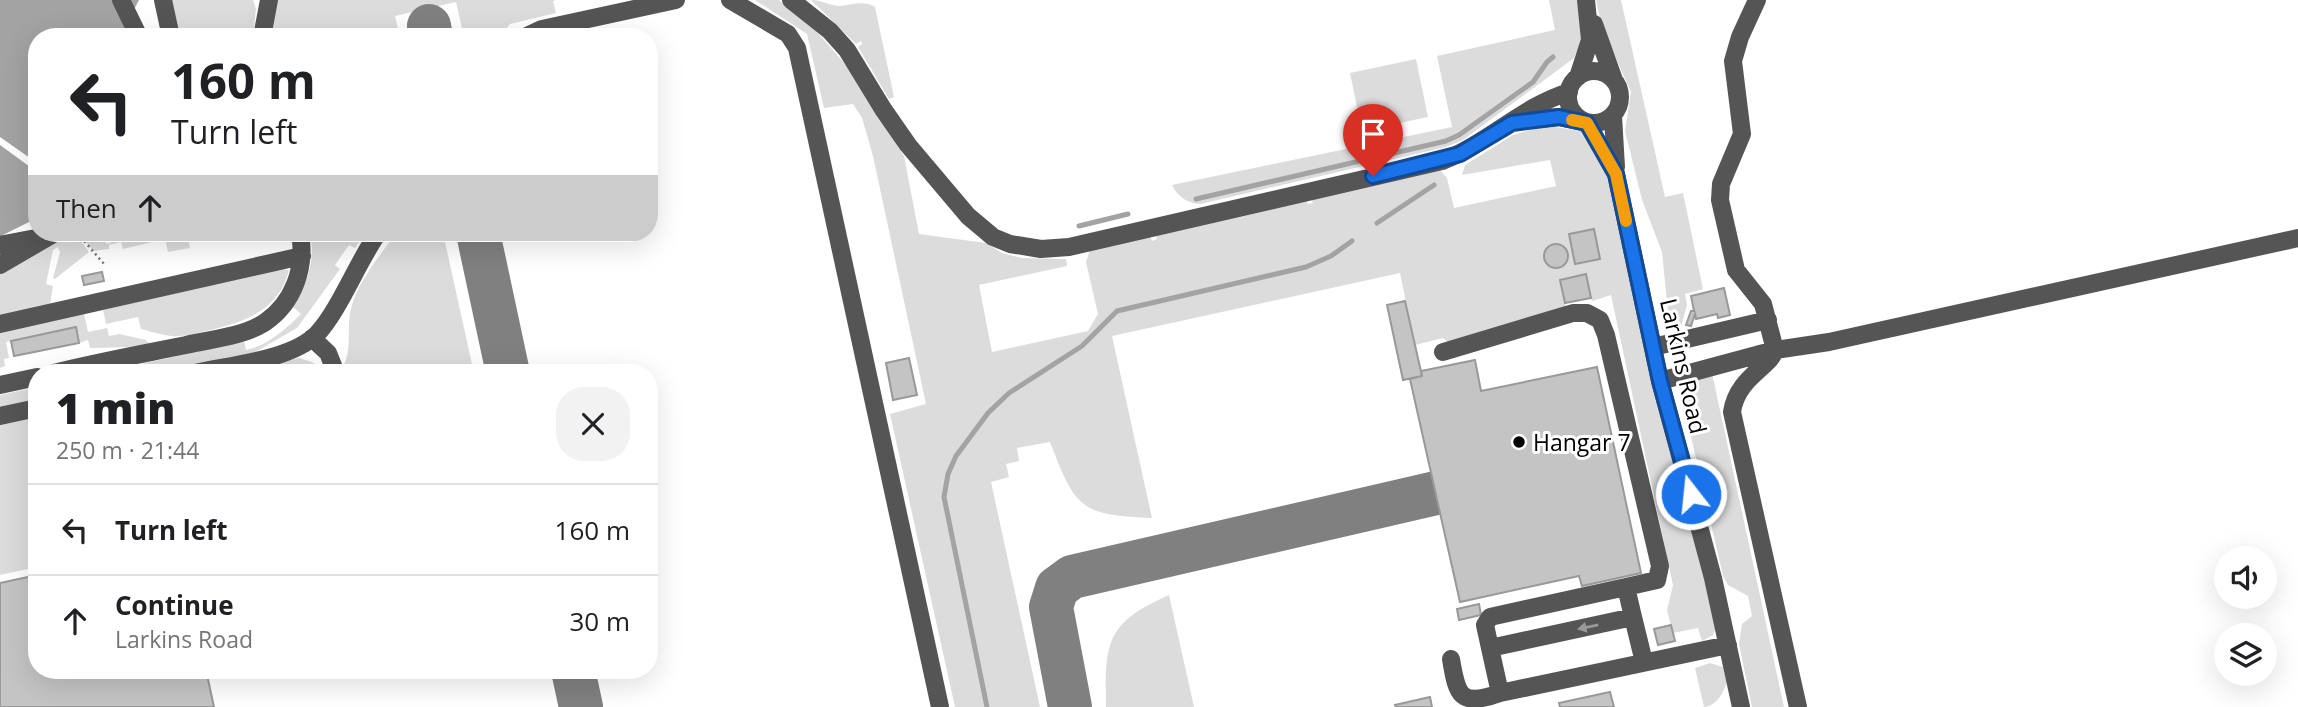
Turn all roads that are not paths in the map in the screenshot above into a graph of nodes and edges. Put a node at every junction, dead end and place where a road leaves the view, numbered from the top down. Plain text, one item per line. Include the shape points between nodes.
1 (121, 0) edge
2 (163, 0) edge
3 (269, 0) edge
4 (676, 0) edge
5 (730, 0) edge
6 (791, 0) edge
7 (1757, 0) edge
8 (1587, 4) edge
9 (135, 28) edge
10 (169, 28) edge
11 (264, 28) edge
12 (547, 28) edge
13 (1614, 80) junction
14 (1573, 84) junction
15 (1613, 116) junction
16 (1512, 123) junction
17 (1587, 123) junction
18 (1616, 174) junction
19 (2298, 238) edge
20 (28, 239) edge
21 (40, 242) edge
22 (301, 242) edge
23 (373, 242) edge
24 (0, 245) edge
25 (302, 256) junction
26 (0, 265) edge
27 (1768, 320) junction
28 (0, 324) edge
29 (312, 338) junction
30 (1653, 347) junction
31 (1775, 350) junction
32 (1443, 352) dead end
33 (96, 364) edge
34 (235, 364) edge
35 (333, 364) edge
36 (28, 379) edge
37 (1660, 381) junction
38 (0, 386) edge
39 (28, 410) edge
40 (0, 416) edge
41 (1626, 587) junction
42 (1633, 617) junction
43 (1728, 645) junction
44 (1490, 648) junction
45 (1451, 659) dead end
46 (1644, 662) junction
47 (1500, 693) junction
48 (940, 707) edge
49 (1741, 707) edge
50 (1798, 707) edge

1 - 9 lane
2 - 10 lane
3 - 11 lane
4 - 12 lane
5 - 48 lane via 788,34 797,48
6 - 16 lane via 847,50 895,127 959,207 993,237 1025,248 1069,247 1442,160
7 - 27 lane via 1733,61 1742,134 1721,184 1720,200 1736,270 1760,300
8 - 13 lane
8 - 14 lane via 1590,40
13 - 14 lane via 1593,71
13 - 15 lane via 1621,94
14 - 16 lane
14 - 17 lane via 1570,108
15 - 17 lane
15 - 18 lane
16 - 17 lane via 1559,117
17 - 18 lane, Larkins Road
18 - 30 lane, Larkins Road
19 - 31 lane
20 - 24 lane
21 - 26 lane
22 - 25 lane
23 - 29 lane via 329,318
25 - 28 lane
25 - 33 lane via 289,296 256,327
27 - 30 lane
27 - 31 lane
29 - 34 lane via 280,354
29 - 35 lane
30 - 37 lane, Larkins Road
31 - 37 lane
31 - 50 lane via 1747,379 1732,412
32 - 41 lane via 1573,313 1587,313 1600,320 1660,566 1657,580
36 - 38 lane
37 - 43 lane, Larkins Road
39 - 40 lane
41 - 42 lane
41 - 44 lane via 1490,617 1485,625
42 -> 44 lane
42 - 46 lane
43 - 46 lane
43 - 49 lane, Larkins Road
44 - 47 lane
45 - 47 lane via 1457,689 1466,700 1482,701
46 - 47 lane

